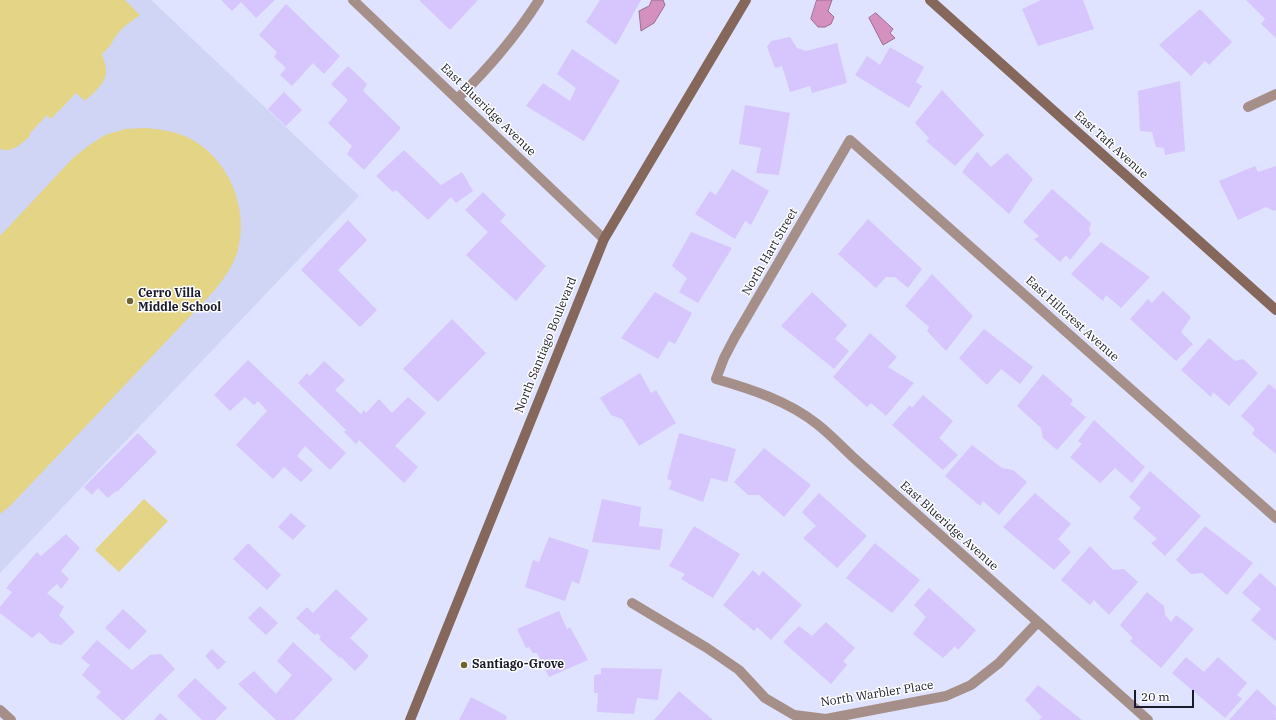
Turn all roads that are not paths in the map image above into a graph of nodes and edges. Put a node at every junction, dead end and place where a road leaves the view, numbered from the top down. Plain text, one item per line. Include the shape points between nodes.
1 (353, 0) edge
2 (539, 0) edge
3 (746, 0) edge
4 (930, 0) edge
5 (1276, 94) edge
6 (458, 99) junction
7 (1248, 107) dead end
8 (850, 140) joint
9 (604, 239) junction
10 (1276, 310) edge
11 (716, 379) joint
12 (1276, 518) edge
13 (632, 604) dead end
14 (1038, 622) junction
15 (0, 710) edge
16 (11, 720) edge
17 (410, 720) edge
18 (1148, 720) edge

1 - 6 street, East Blueridge Avenue
2 - 6 street via 486,70
3 - 9 main road, North Santiago Boulevard
4 - 10 main road, East Taft Avenue
5 - 7 street
6 - 9 street, East Blueridge Avenue
8 - 11 street, North Hart Street via 735,337
8 - 12 street, East Hillcrest Avenue
9 - 17 main road, North Santiago Boulevard
11 - 14 street, East Blueridge Avenue via 772,398 816,423
13 - 14 street, North Warbler Place via 739,670 764,698 794,715 826,719 946,696 971,685 999,663
14 - 18 street, East Blueridge Avenue
15 - 16 street

